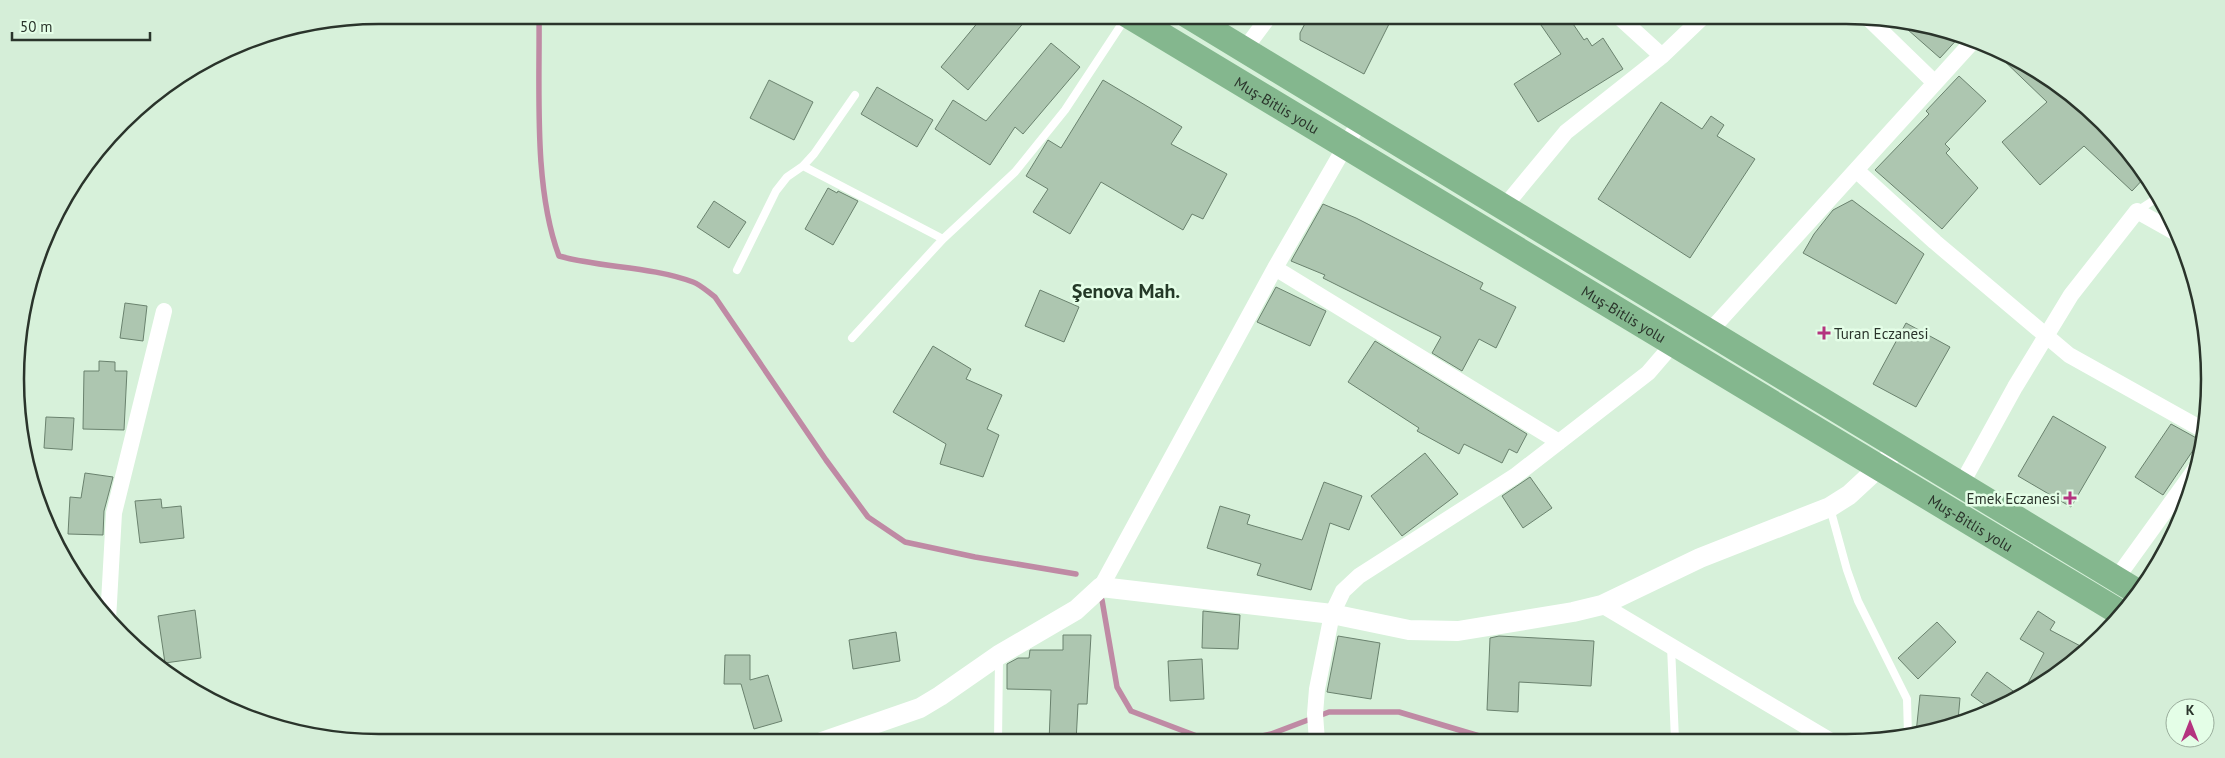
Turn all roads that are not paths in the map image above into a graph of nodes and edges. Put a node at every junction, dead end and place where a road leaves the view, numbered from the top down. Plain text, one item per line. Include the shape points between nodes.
1 (1122, 24) edge
2 (1143, 24) edge
3 (1196, 24) edge
4 (1202, 24) edge
5 (1263, 24) edge
6 (1627, 24) edge
7 (1696, 24) edge
8 (1876, 26) edge
9 (1968, 46) edge
10 (1244, 50) junction
11 (1191, 53) junction
12 (1662, 56) junction
13 (1935, 83) junction
14 (855, 94) dead end
15 (1361, 119) junction
16 (1344, 145) junction
17 (803, 166) junction
18 (1856, 170) junction
19 (2153, 200) edge
20 (1504, 207) junction
21 (2137, 210) junction
22 (2168, 228) edge
23 (943, 239) junction
24 (1275, 268) junction
25 (737, 270) dead end
26 (164, 311) dead end
27 (1709, 332) junction
28 (2046, 335) junction
29 (852, 338) dead end
30 (1673, 344) junction
31 (2198, 427) edge
32 (1559, 442) junction
33 (1898, 447) junction
34 (1880, 468) junction
35 (1961, 485) junction
36 (2183, 491) edge
37 (1830, 507) junction
38 (2126, 585) edge
39 (1101, 587) junction
40 (1602, 605) junction
41 (109, 609) edge
42 (2116, 610) edge
43 (1332, 614) junction
44 (1671, 646) junction
45 (998, 655) junction
46 (1908, 728) edge
47 (845, 734) edge
48 (998, 734) edge
49 (1316, 734) edge
50 (1675, 734) edge
51 (1819, 734) edge

1 - 23 lane via 1089,77 1041,141 1015,172
2 - 11 highway, Muş-Bitlis yolu
3 - 11 highway
4 - 10 highway, Muş-Bitlis yolu
5 - 10 street
6 - 12 street
7 - 12 street
8 - 13 street
9 - 13 street
10 - 15 highway, Muş-Bitlis yolu
11 - 16 highway, Muş-Bitlis yolu
12 - 20 street via 1566,132
13 - 18 street
14 - 17 lane via 822,144
15 - 16 street
15 - 20 highway, Muş-Bitlis yolu
16 - 24 street
16 - 30 highway, Muş-Bitlis yolu
17 - 23 lane
17 - 25 lane via 787,177 776,191
18 - 27 street
18 - 28 street via 1935,242
19 - 21 lane
20 - 27 highway, Muş-Bitlis yolu
21 - 22 street
21 - 28 street via 2071,295
23 - 29 lane
24 - 32 street
24 - 39 street
26 - 41 street via 114,513
27 - 33 highway, Muş-Bitlis yolu
28 - 31 street via 2069,355
28 - 35 street
30 - 32 street via 1648,373
30 - 34 highway, Muş-Bitlis yolu
32 - 43 street via 1515,476 1359,576 1343,591
33 - 34 street
33 - 35 highway, Muş-Bitlis yolu
34 - 37 street
34 - 42 highway, Muş-Bitlis yolu
35 - 38 highway, Muş-Bitlis yolu
36 - 38 street
37 - 40 street via 1700,558
37 - 46 lane via 1858,601 1907,699
39 - 43 street
39 - 45 street via 1076,610
40 - 43 street via 1482,628 1433,632
40 - 44 street
43 - 49 street via 1315,714
44 - 50 lane
44 - 51 street
45 - 47 street via 920,708
45 - 48 lane

